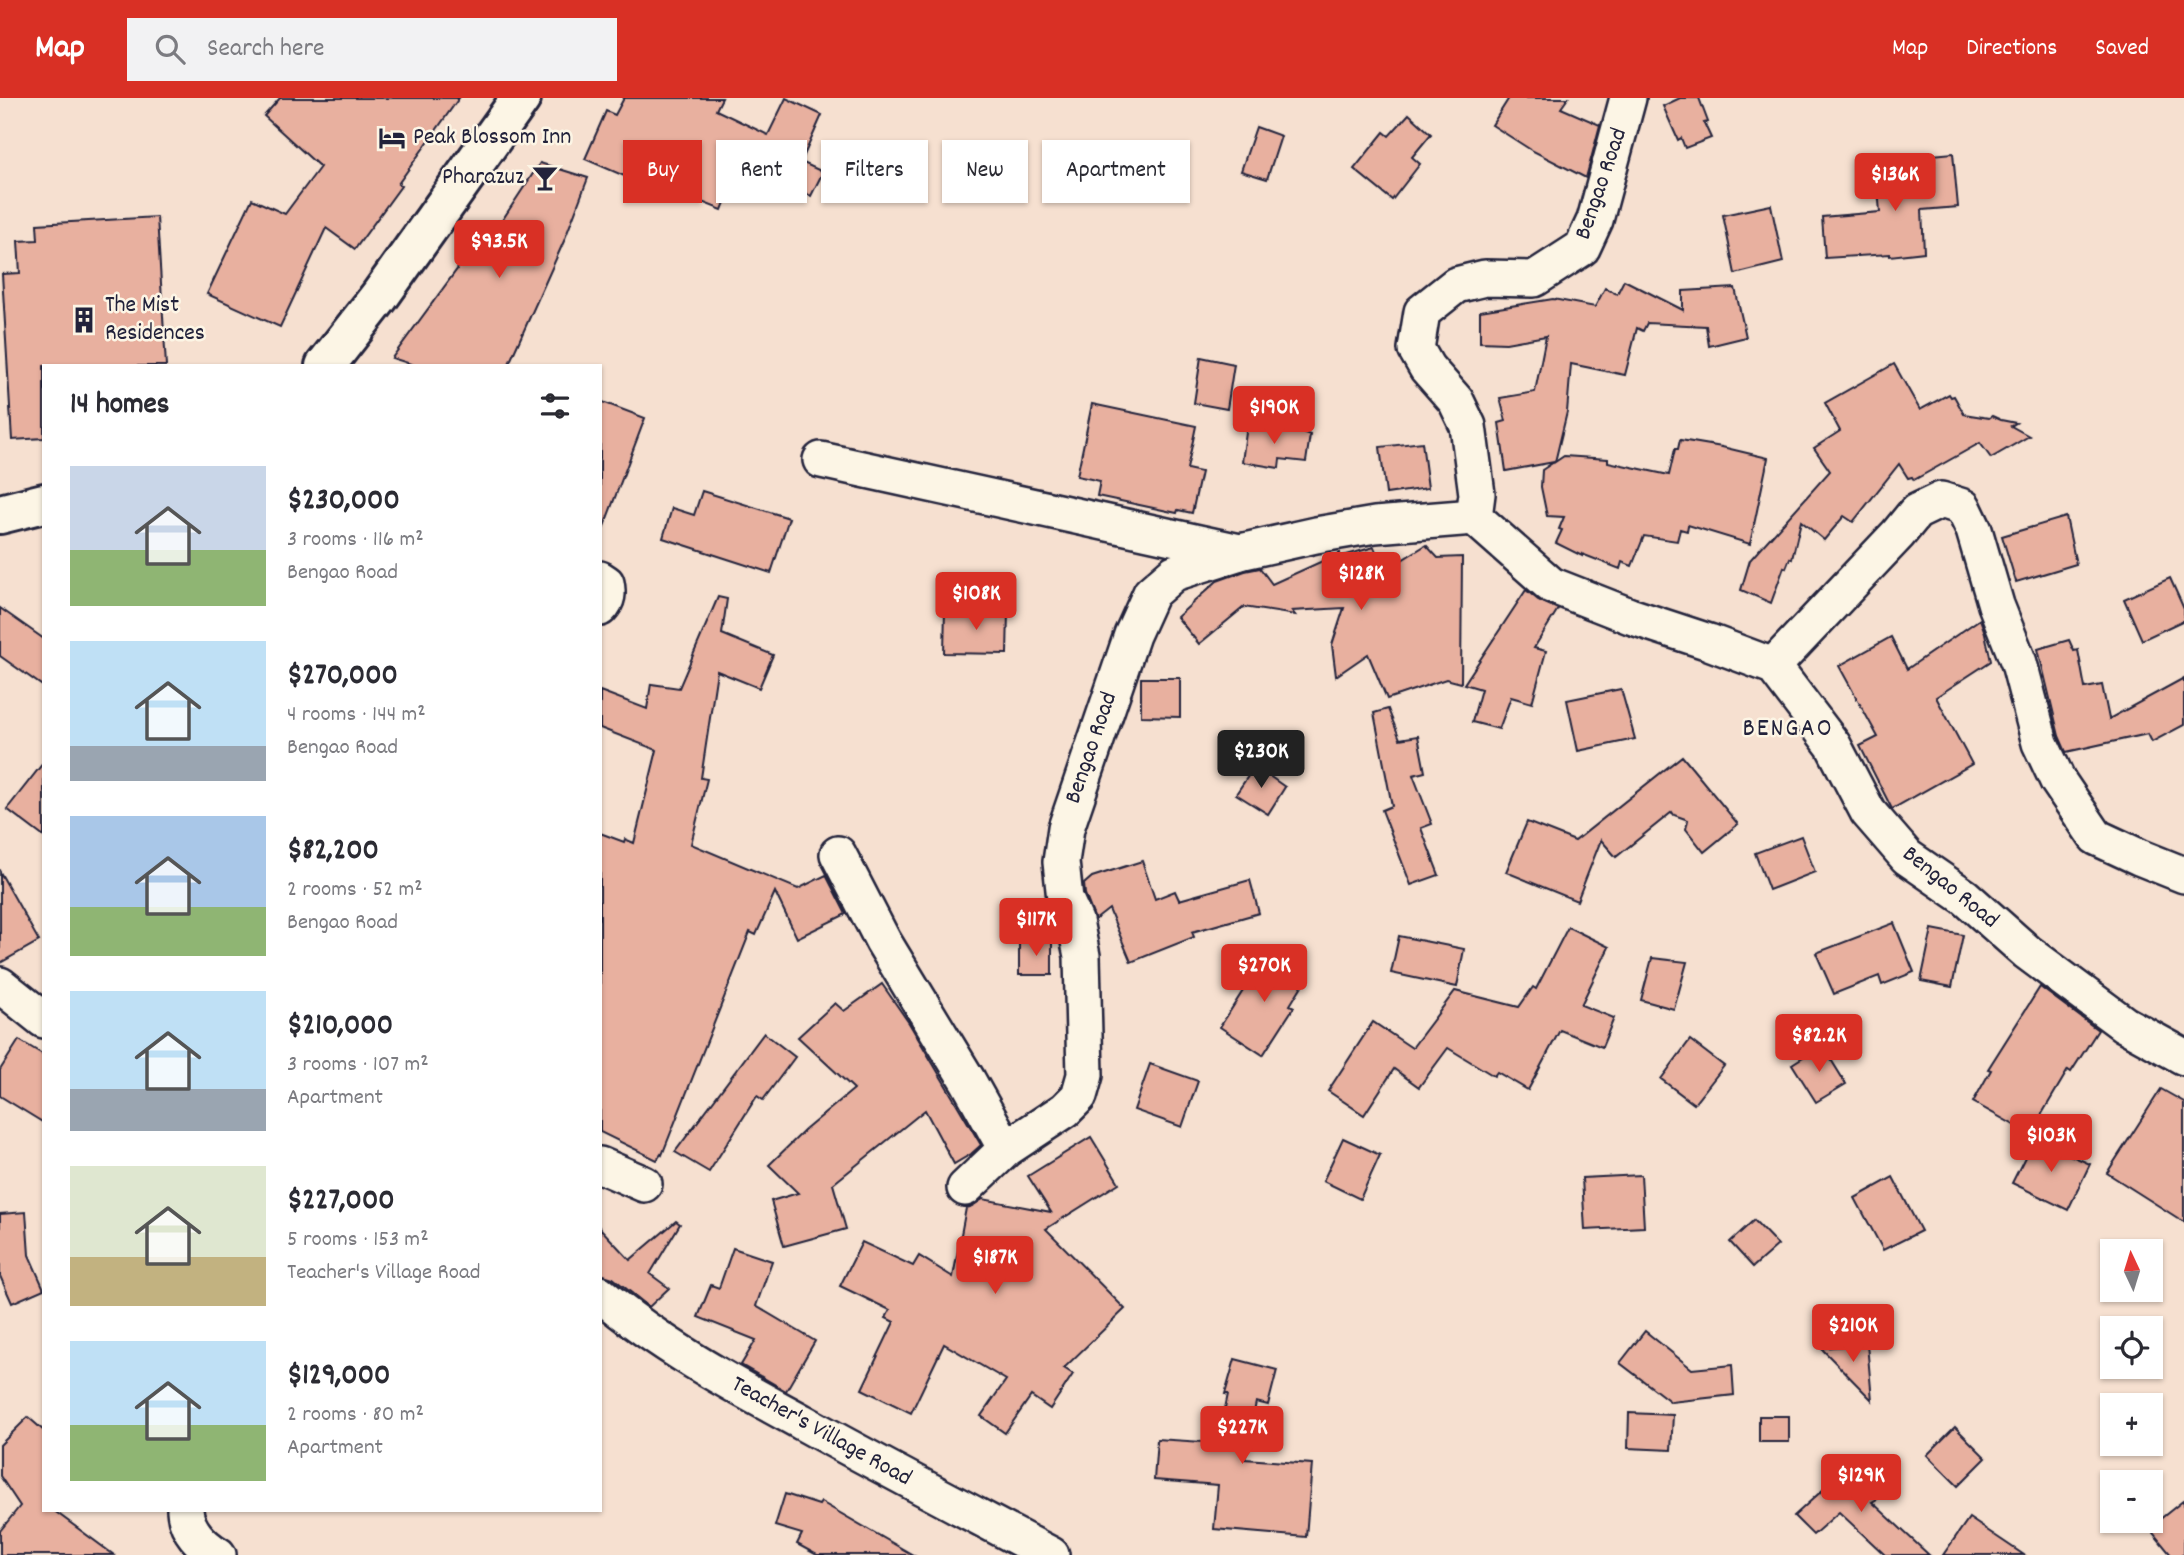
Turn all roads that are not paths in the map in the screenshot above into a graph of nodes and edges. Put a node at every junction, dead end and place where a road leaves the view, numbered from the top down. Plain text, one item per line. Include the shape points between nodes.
1 (520, 98) edge
2 (1628, 98) edge
3 (327, 364) edge
4 (821, 460) dead end
5 (42, 504) edge
6 (0, 514) edge
7 (1474, 517) junction
8 (1240, 552) junction
9 (602, 580) edge
10 (602, 606) edge
11 (1773, 666) junction
12 (838, 854) dead end
13 (2184, 875) edge
14 (0, 985) edge
15 (42, 1018) edge
16 (2184, 1057) edge
17 (1006, 1149) junction
18 (602, 1166) edge
19 (644, 1184) dead end
20 (965, 1188) dead end
21 (602, 1296) edge
22 (185, 1512) edge
23 (218, 1555) edge
24 (1051, 1555) edge

1 - 3 main road
2 - 7 street, Bengao Road via 1595,220 1582,248 1534,279 1485,278 1456,285 1422,312 1416,349 1456,401 1468,426 1476,494
4 - 8 street
5 - 6 main road
7 - 8 street, Bengao Road via 1375,525
7 - 11 street via 1551,585
8 - 17 street, Bengao Road via 1174,573 1151,593 1132,635 1066,828 1061,862 1065,899 1082,956 1085,1076 1079,1096 1065,1110
9 - 10 street via 608,593
11 - 13 street via 1916,512 1941,500 1963,507 2020,663 2040,743 2058,781 2096,837
11 - 16 street, Bengao Road via 1833,745 1868,812 1907,857 1965,897 2027,952 2124,1024
12 - 17 street via 883,941
14 - 15 street
17 - 20 street, Bengao Road
18 - 19 street
21 - 24 street, Teacher's Village Road via 743,1390
22 - 23 street via 194,1535

